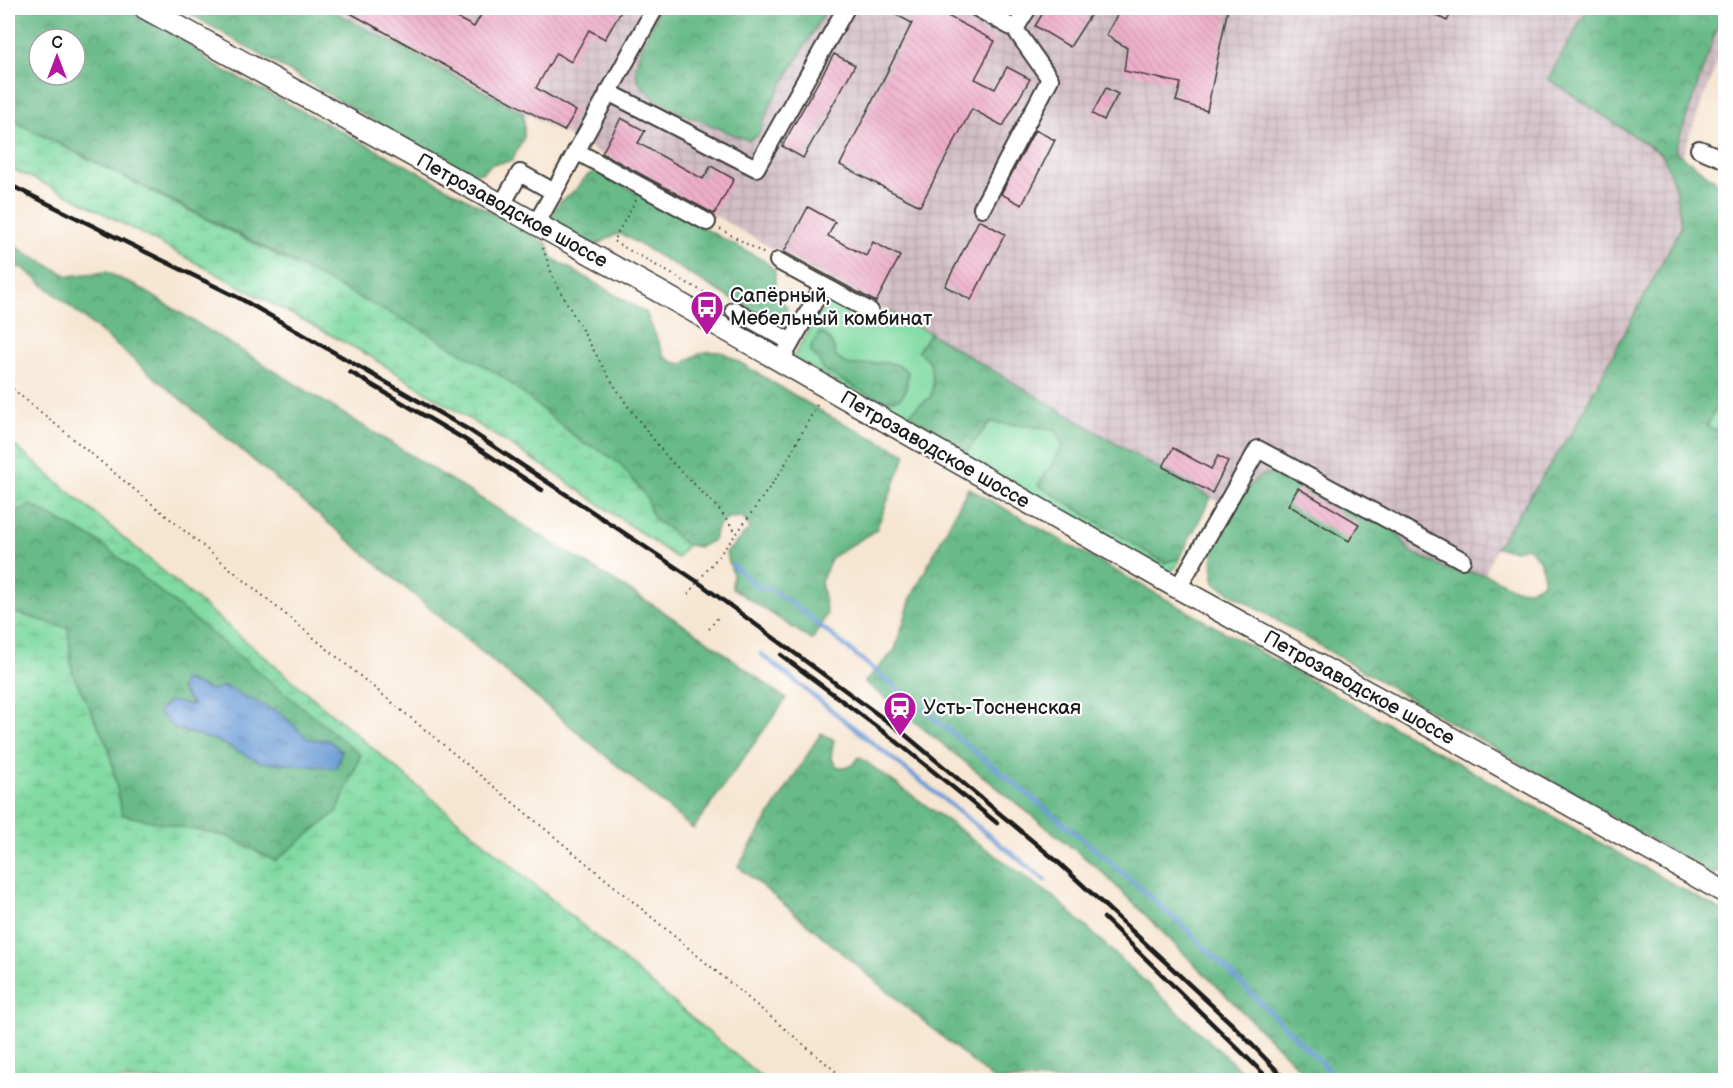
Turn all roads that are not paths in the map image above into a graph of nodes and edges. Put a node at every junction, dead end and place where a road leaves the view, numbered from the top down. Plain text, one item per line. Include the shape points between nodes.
1 (145, 8) edge
2 (655, 8) edge
3 (846, 8) edge
4 (977, 8) edge
5 (1028, 8) edge
6 (1015, 29) junction
7 (608, 92) junction
8 (1699, 149) dead end
9 (576, 151) junction
10 (1725, 160) edge
11 (554, 192) junction
12 (501, 206) junction
13 (982, 208) dead end
14 (707, 222) road end
15 (536, 224) junction
16 (777, 261) road end
17 (823, 286) junction
18 (734, 309) road end
19 (870, 311) dead end
20 (791, 342) junction
21 (780, 362) junction
22 (1462, 560) dead end
23 (1178, 588) junction
24 (1725, 893) edge

1 - 12 main road, Петрозаводское шоссе
2 - 7 lane
3 - 7 lane via 756,168
4 - 6 lane
5 - 6 lane
6 - 13 lane via 1050,79
7 - 9 lane
8 - 10 lane
9 - 11 lane
9 - 14 lane
11 - 12 lane via 520,173
11 - 15 lane
12 - 15 main road, Петрозаводское шоссе
15 - 21 main road, Петрозаводское шоссе
16 - 17 lane
17 - 19 lane
17 - 20 lane
18 - 20 lane
20 - 21 lane
21 - 23 main road, Петрозаводское шоссе
22 - 23 lane via 1258,449
23 - 24 main road, Петрозаводское шоссе

